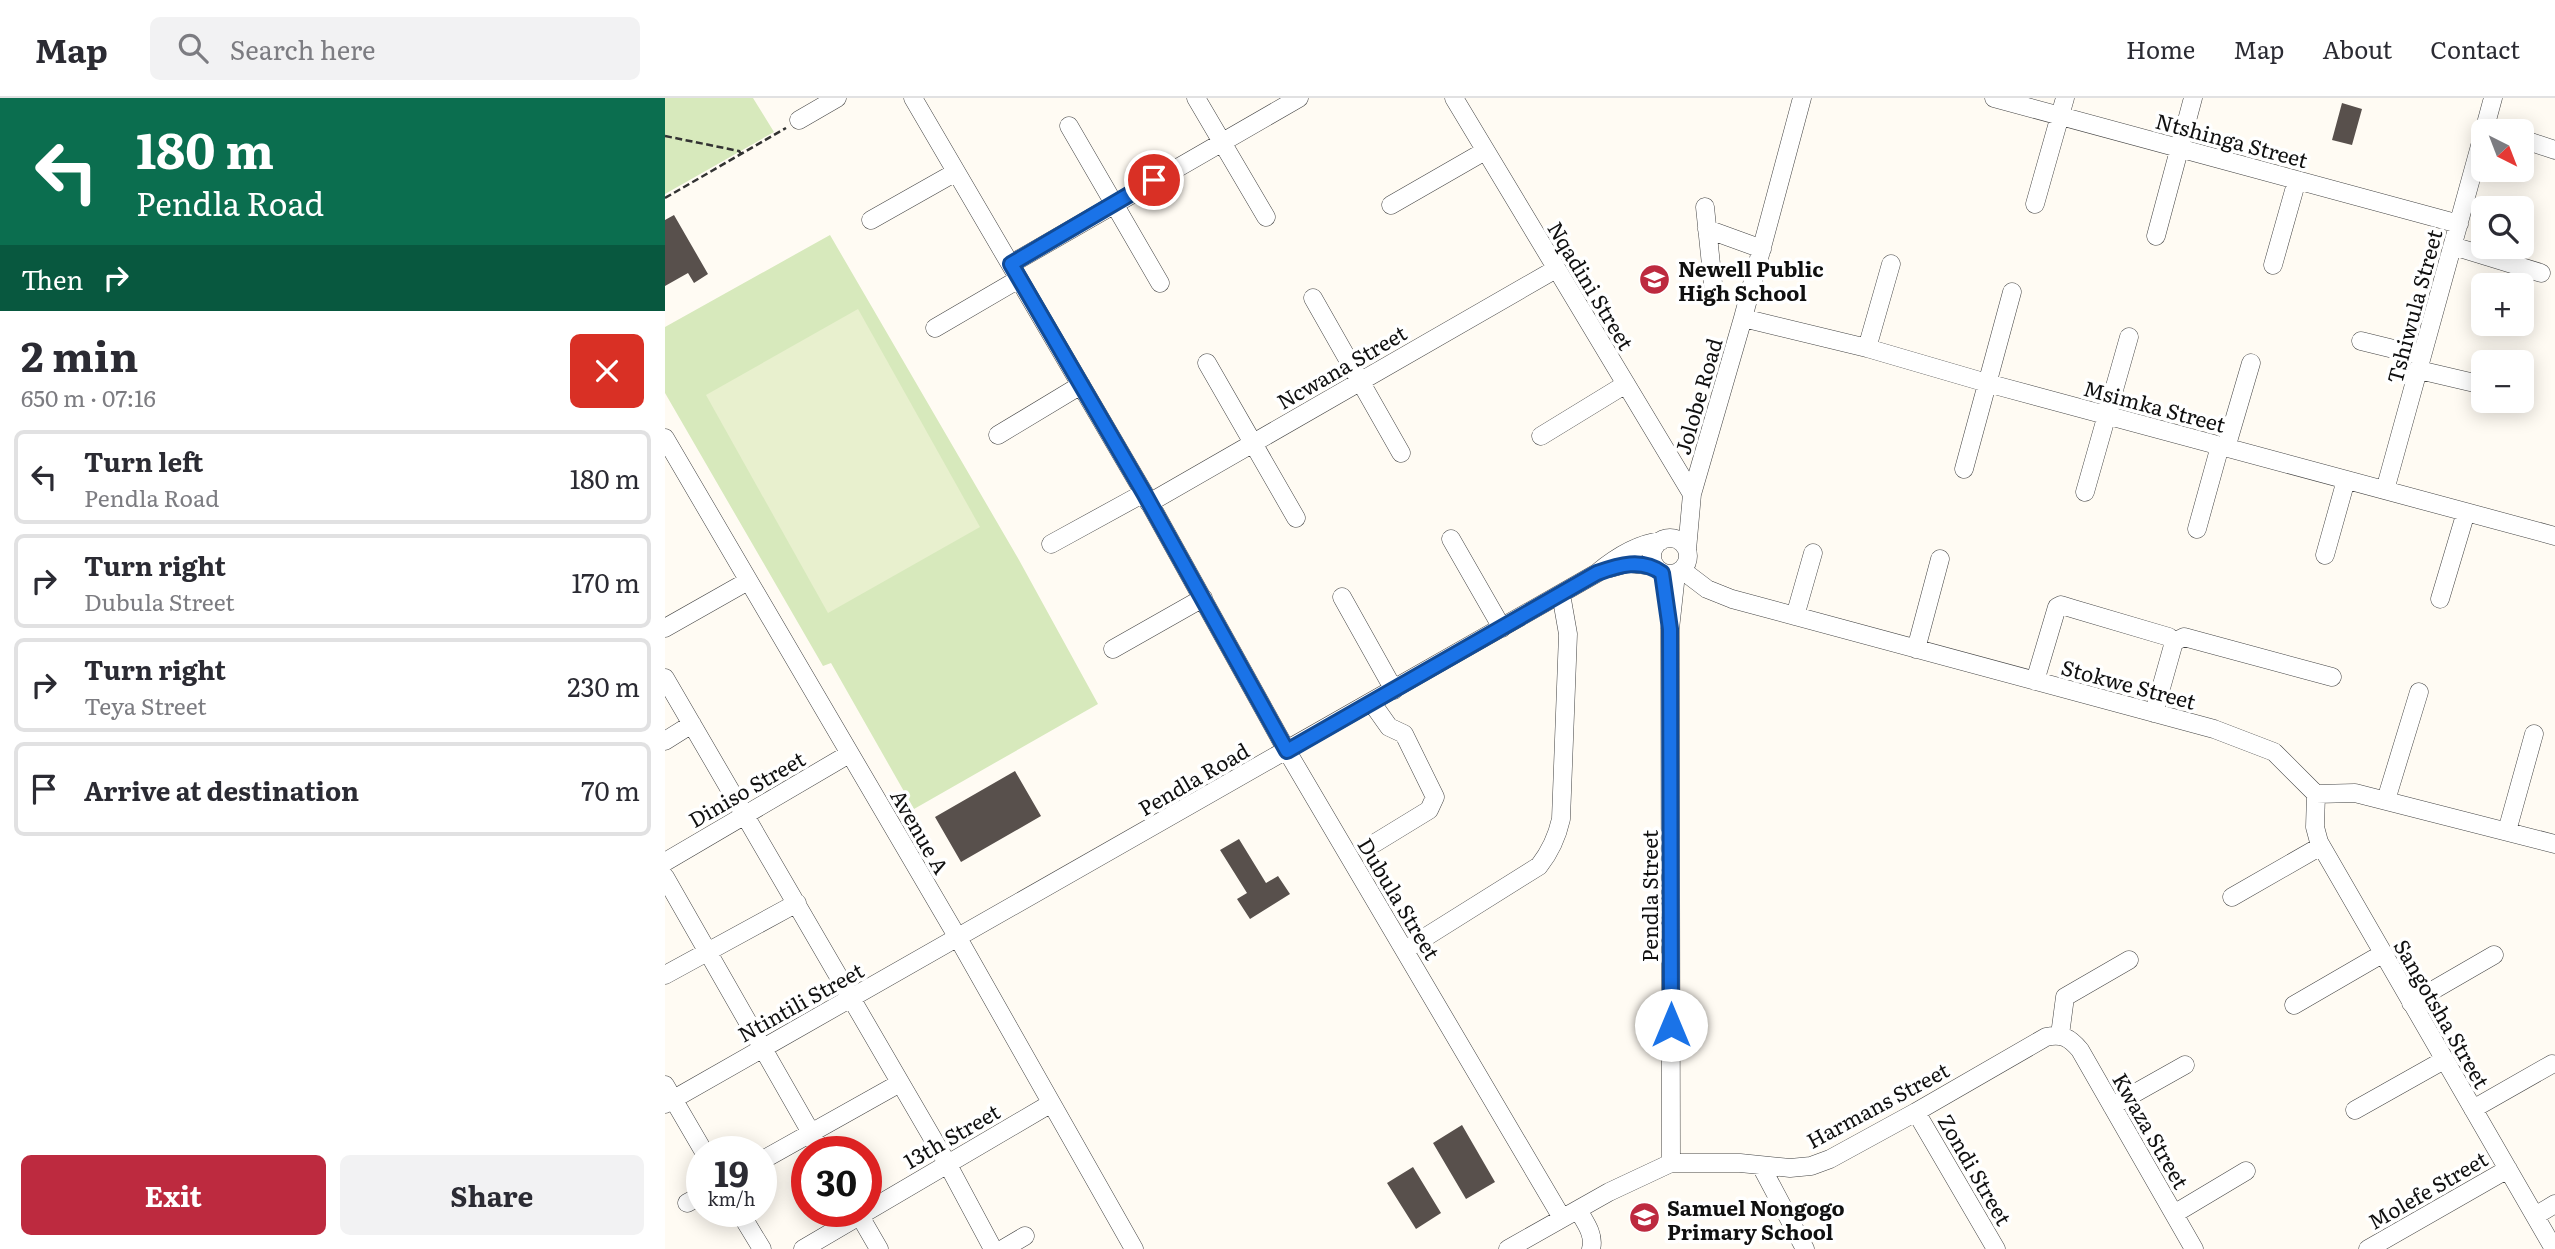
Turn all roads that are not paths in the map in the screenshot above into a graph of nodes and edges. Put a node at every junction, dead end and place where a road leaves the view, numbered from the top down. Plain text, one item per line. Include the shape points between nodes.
1 (837, 98) edge
2 (913, 98) edge
3 (1196, 98) edge
4 (1299, 98) edge
5 (1454, 98) edge
6 (1802, 98) edge
7 (1994, 98) edge
8 (2065, 98) edge
9 (2193, 98) edge
10 (2493, 98) edge
11 (2060, 116) junction
12 (2489, 119) edge
13 (799, 120) road end
14 (1069, 126) dead end
15 (1223, 141) junction
16 (2534, 143) edge
17 (2181, 149) junction
18 (2555, 150) edge
19 (1485, 151) junction
20 (956, 172) junction
21 (2297, 180) junction
22 (2472, 182) edge
23 (1115, 203) junction
24 (2035, 204) dead end
25 (1391, 205) dead end
26 (1705, 207) dead end
27 (1266, 217) dead end
28 (871, 220) dead end
29 (2459, 224) junction
30 (1707, 229) junction
31 (2156, 236) dead end
32 (2453, 246) junction
33 (1762, 249) junction
34 (1891, 264) dead end
35 (2273, 265) dead end
36 (1556, 270) junction
37 (1015, 272) junction
38 (2541, 273) dead end
39 (1160, 283) dead end
40 (1713, 284) dead end
41 (2011, 292) dead end
42 (1313, 298) dead end
43 (1743, 318) junction
44 (935, 328) dead end
45 (2129, 337) dead end
46 (2361, 341) dead end
47 (1867, 348) junction
48 (1207, 363) dead end
49 (2251, 363) dead end
50 (2421, 363) junction
51 (2471, 381) edge
52 (1360, 382) junction
53 (1987, 383) junction
54 (1626, 384) junction
55 (1081, 385) junction
56 (2107, 415) junction
57 (998, 435) dead end
58 (1541, 436) dead end
59 (665, 438) edge
60 (1252, 443) junction
61 (2223, 447) junction
62 (1401, 453) dead end
63 (1964, 469) dead end
64 (2346, 480) junction
65 (2385, 490) junction
66 (2085, 492) dead end
67 (1146, 498) junction
68 (1691, 498) junction
69 (2466, 512) junction
70 (1296, 518) dead end
71 (2197, 529) dead end
72 (2555, 536) edge
73 (1451, 539) dead end
74 (1661, 540) junction
75 (1051, 544) dead end
76 (1687, 550) junction
77 (1813, 553) dead end
78 (2325, 555) dead end
79 (1940, 559) dead end
80 (1669, 571) junction
81 (1597, 573) junction
82 (748, 581) junction
83 (1561, 594) junction
84 (1342, 597) dead end
85 (1203, 598) junction
86 (2440, 599) dead end
87 (1795, 616) junction
88 (665, 628) edge
89 (1501, 628) junction
90 (2174, 642) junction
91 (1112, 649) dead end
92 (1916, 649) junction
93 (2332, 677) dead end
94 (665, 678) edge
95 (2035, 681) junction
96 (1394, 690) junction
97 (2419, 692) dead end
98 (1372, 703) junction
99 (2154, 713) junction
100 (692, 724) junction
101 (2534, 734) dead end
102 (665, 741) edge
103 (1287, 751) junction
104 (849, 754) junction
105 (2316, 794) junction
106 (2386, 800) junction
107 (745, 814) junction
108 (2507, 831) junction
109 (1375, 843) dead end
110 (2555, 844) edge
111 (2321, 846) junction
112 (665, 862) edge
113 (665, 877) edge
114 (2232, 897) dead end
115 (797, 903) junction
116 (958, 939) junction
117 (1405, 950) junction
118 (708, 952) junction
119 (2382, 954) junction
120 (2494, 955) dead end
121 (2129, 960) dead end
122 (665, 975) edge
123 (852, 998) junction
124 (2410, 1003) junction
125 (2294, 1005) dead end
126 (2063, 1036) junction
127 (762, 1049) junction
128 (2444, 1060) junction
129 (2552, 1064) dead end
130 (2185, 1065) dead end
131 (899, 1083) junction
132 (668, 1096) edge
133 (1050, 1104) junction
134 (2112, 1106) junction
135 (2473, 1109) junction
136 (2355, 1110) dead end
137 (1916, 1112) junction
138 (811, 1133) junction
139 (694, 1136) edge
140 (813, 1136) edge
141 (777, 1152) edge
142 (947, 1163) junction
143 (1671, 1163) junction
144 (1761, 1166) junction
145 (2508, 1169) junction
146 (2246, 1171) dead end
147 (882, 1200) edge
148 (2555, 1204) edge
149 (1570, 1214) junction
150 (2173, 1214) junction
151 (2535, 1216) junction
152 (749, 1227) edge
153 (837, 1227) edge
154 (866, 1227) edge
155 (1025, 1236) dead end
156 (762, 1249) edge
157 (803, 1249) edge
158 (879, 1249) edge
159 (993, 1249) edge
160 (1003, 1249) edge
161 (1134, 1249) edge
162 (1508, 1249) edge
163 (1591, 1249) edge
164 (1805, 1249) edge
165 (1996, 1249) edge
166 (2194, 1249) edge
167 (2368, 1249) edge
168 (2554, 1249) edge

1 - 13 street
2 - 20 street, Dubula Street
3 - 15 street
4 - 15 street
5 - 19 street, Nqadini Street
6 - 33 street, Jolobe Road
7 - 11 street, Ntshinga Street
8 - 11 street
9 - 17 street
10 - 12 street, Tshiwula Street
11 - 17 street, Ntshinga Street
11 - 24 street
14 - 23 street
15 - 23 street
15 - 27 street
16 - 18 street
17 - 21 street, Ntshinga Street
17 - 31 street
19 - 25 street
19 - 36 street, Nqadini Street
20 - 28 street
20 - 37 street, Dubula Street
21 - 29 street, Ntshinga Street
21 - 35 street
22 - 29 street, Tshiwula Street
23 - 37 street
23 - 39 street
26 - 30 street
29 - 32 street, Tshiwula Street
30 - 33 street
30 - 40 street
32 - 38 street
32 - 50 street, Tshiwula Street
33 - 43 street, Jolobe Road
34 - 47 street
36 - 52 street, Ncwana Street
36 - 54 street, Nqadini Street
37 - 44 street
37 - 55 street, Dubula Street
41 - 53 street
42 - 52 street
43 - 47 street, Msimka Street
43 - 68 street, Jolobe Road
45 - 56 street
46 - 50 street
47 - 53 street, Msimka Street
48 - 60 street
49 - 61 street
50 - 51 street
50 - 65 street, Tshiwula Street
52 - 60 street, Ncwana Street
52 - 62 street
53 - 56 street, Msimka Street
53 - 63 street
54 - 58 street
54 - 68 street, Nqadini Street
55 - 57 street
55 - 67 street, Dubula Street
56 - 61 street, Msimka Street
56 - 66 street
59 - 82 street, Avenue A
60 - 67 street, Ncwana Street
60 - 70 street
61 - 64 street, Msimka Street
61 - 71 street
64 - 65 street, Msimka Street
64 - 78 street
65 - 69 street, Msimka Street
67 - 75 street
67 - 85 street, Dubula Street
68 - 74 street, Jolobe Road
68 - 76 street, Jolobe Road
69 - 72 street, Msimka Street
69 - 86 street
73 - 89 street
74 - 76 street via 1677,539
74 - 80 street via 1652,561
74 - 81 street, Pendla Road via 1642,545
76 - 80 street via 1688,557
77 - 87 street
79 - 92 street
80 - 81 street, Pendla Road via 1628,564
80 - 87 street, Stokwe Street via 1723,596
80 - 143 street, Pendla Street
81 - 83 street, Pendla Road
82 - 88 street
82 - 104 street, Avenue A
83 - 89 street, Pendla Road
83 - 117 street via 1568,634 1567,680 1561,819 1552,846 1524,877
84 - 96 street
85 - 91 street
85 - 103 street, Dubula Street
87 - 92 street, Stokwe Street
89 - 96 street, Pendla Road
90 - 93 street via 2184,637
90 - 95 street via 2061,606 2054,611
90 - 99 street
92 - 95 street, Stokwe Street
94 - 100 street
95 - 99 street, Stokwe Street
96 - 98 street, Pendla Road
97 - 106 street
98 - 103 street, Pendla Road
98 - 109 street via 1389,727 1404,734 1435,797 1429,810
99 - 105 street, Stokwe Street via 2274,752
100 - 102 street
100 - 107 street
101 - 108 street
103 - 116 street, Pendla Road
103 - 117 street, Dubula Street
104 - 107 street, Diniso Street
104 - 116 street, Avenue A
105 - 106 street via 2355,793
105 - 111 street, Sangotsha Street via 2315,827
106 - 108 street
107 - 112 street, Diniso Street
107 - 115 street
108 - 110 street
111 - 114 street
111 - 119 street, Sangotsha Street
113 - 118 street
115 - 118 street
115 - 123 street
116 - 123 street, Ntintili Street
116 - 133 street, Avenue A
117 - 149 street, Dubula Street
118 - 122 street
118 - 127 street
119 - 124 street, Sangotsha Street
119 - 125 street
120 - 124 street
121 - 126 street via 2065,997
123 - 127 street, Ntintili Street
123 - 131 street
124 - 128 street, Sangotsha Street
126 - 134 street, Kwaza Street via 2080,1050
126 - 137 street, Harmans Street via 2046,1037
127 - 132 street, Ntintili Street
127 - 138 street
128 - 135 street, Sangotsha Street
128 - 136 street
129 - 135 street
130 - 134 street
131 - 138 street
131 - 142 street
132 - 139 street
133 - 142 street, 13th Street
133 - 161 street, Avenue A
134 - 150 street, Kwaza Street
135 - 145 street, Sangotsha Street
137 - 144 street, Harmans Street via 1811,1166
137 - 165 street, Zondi Street
138 - 140 street
138 - 141 street
142 - 147 street, 13th Street
142 - 159 street
143 - 144 street, Harmans Street
143 - 149 street, Harmans Street
144 - 164 street
145 - 151 street, Sangotsha Street
145 - 167 street, Molefe Street
146 - 150 street
148 - 151 street
149 - 162 street, Harmans Street
149 - 163 street, Dubula Street via 1591,1233
150 - 166 street, Kwaza Street
151 - 168 street, Sangotsha Street
152 - 156 street
153 - 157 street, 13th Street
154 - 158 street
155 - 160 street

